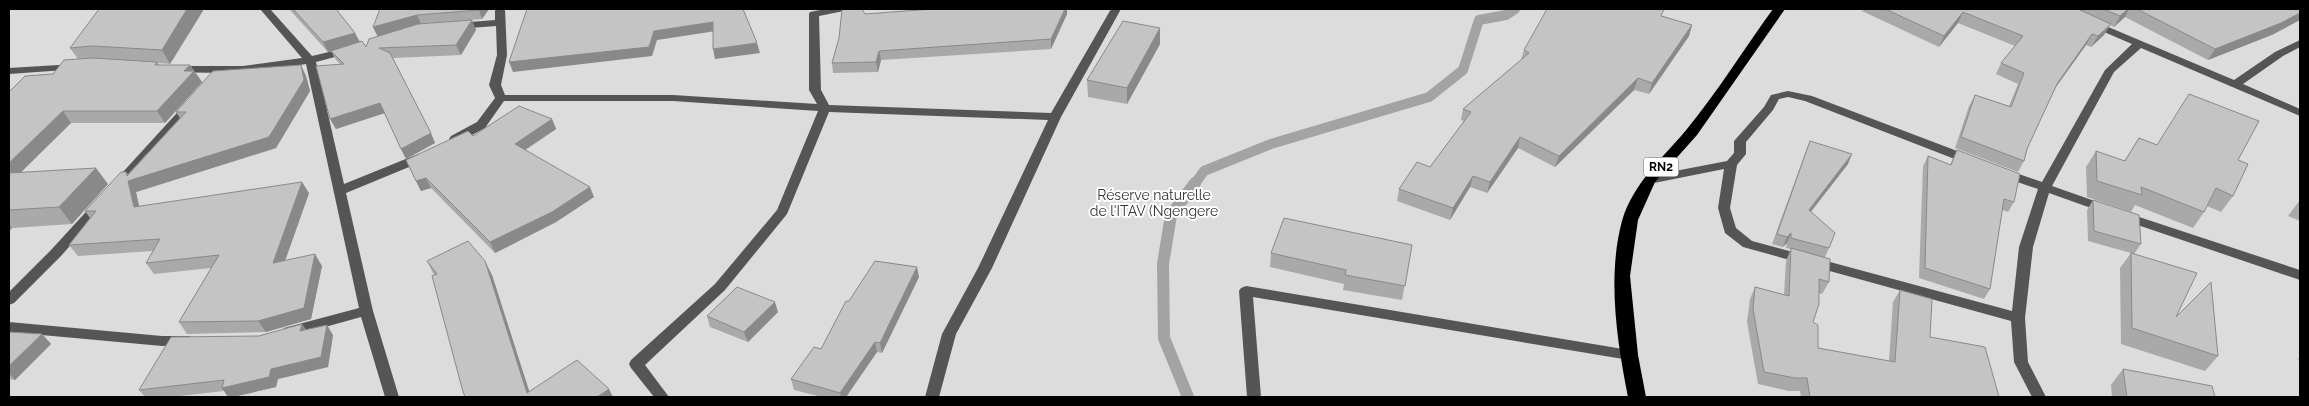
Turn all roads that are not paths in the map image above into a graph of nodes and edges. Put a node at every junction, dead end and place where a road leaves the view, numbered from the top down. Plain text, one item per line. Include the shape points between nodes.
1 (266, 9) edge
2 (500, 9) edge
3 (840, 9) edge
4 (1116, 9) edge
5 (1779, 9) edge
6 (809, 11) edge
7 (2086, 21) edge
8 (499, 23) junction
9 (441, 28) edge
10 (2300, 43) edge
11 (2138, 44) junction
12 (357, 48) edge
13 (311, 62) junction
14 (82, 66) edge
15 (170, 69) edge
16 (9, 71) edge
17 (220, 72) junction
18 (2234, 85) junction
19 (501, 98) junction
20 (825, 108) junction
21 (2300, 113) edge
22 (1055, 117) junction
23 (1731, 164) junction
24 (1649, 180) junction
25 (2044, 189) junction
26 (339, 191) junction
27 (2300, 275) edge
28 (9, 300) edge
29 (366, 311) junction
30 (2018, 318) junction
31 (9, 327) edge
32 (275, 336) edge
33 (200, 340) edge
34 (1629, 355) junction
35 (392, 397) edge
36 (662, 397) edge
37 (932, 397) edge
38 (1254, 397) edge
39 (1637, 397) edge
40 (2039, 397) edge

1 - 13 street
2 - 8 street
3 - 6 street
4 - 22 street
5 - 24 highway, RN2 via 1692,132
6 - 20 street via 815,90
7 - 11 street
8 - 9 street
8 - 19 street via 502,55 495,85
10 - 18 street
11 - 18 street
11 - 25 street via 2110,70
12 - 13 street
13 - 17 street
13 - 26 street
14 - 16 street
15 - 17 street
17 - 28 street via 56,253
18 - 21 street
19 - 20 street via 673,98
19 - 26 street via 481,125 412,163
20 - 22 street
20 - 36 street via 783,211 720,287 636,364
22 - 37 street via 985,268 949,334
23 - 24 street
23 - 25 street via 1740,154 1740,141 1775,97 1788,94 1808,98
23 - 30 street via 1724,208 1730,230 1748,244
24 - 34 highway, RN2 via 1630,220 1622,276
25 - 27 street
25 - 30 street via 2026,247
26 - 29 street
29 - 32 street
29 - 35 street
30 - 40 street via 2021,362
31 - 33 street via 162,340
34 - 38 street via 1246,291
34 - 39 highway, RN2

